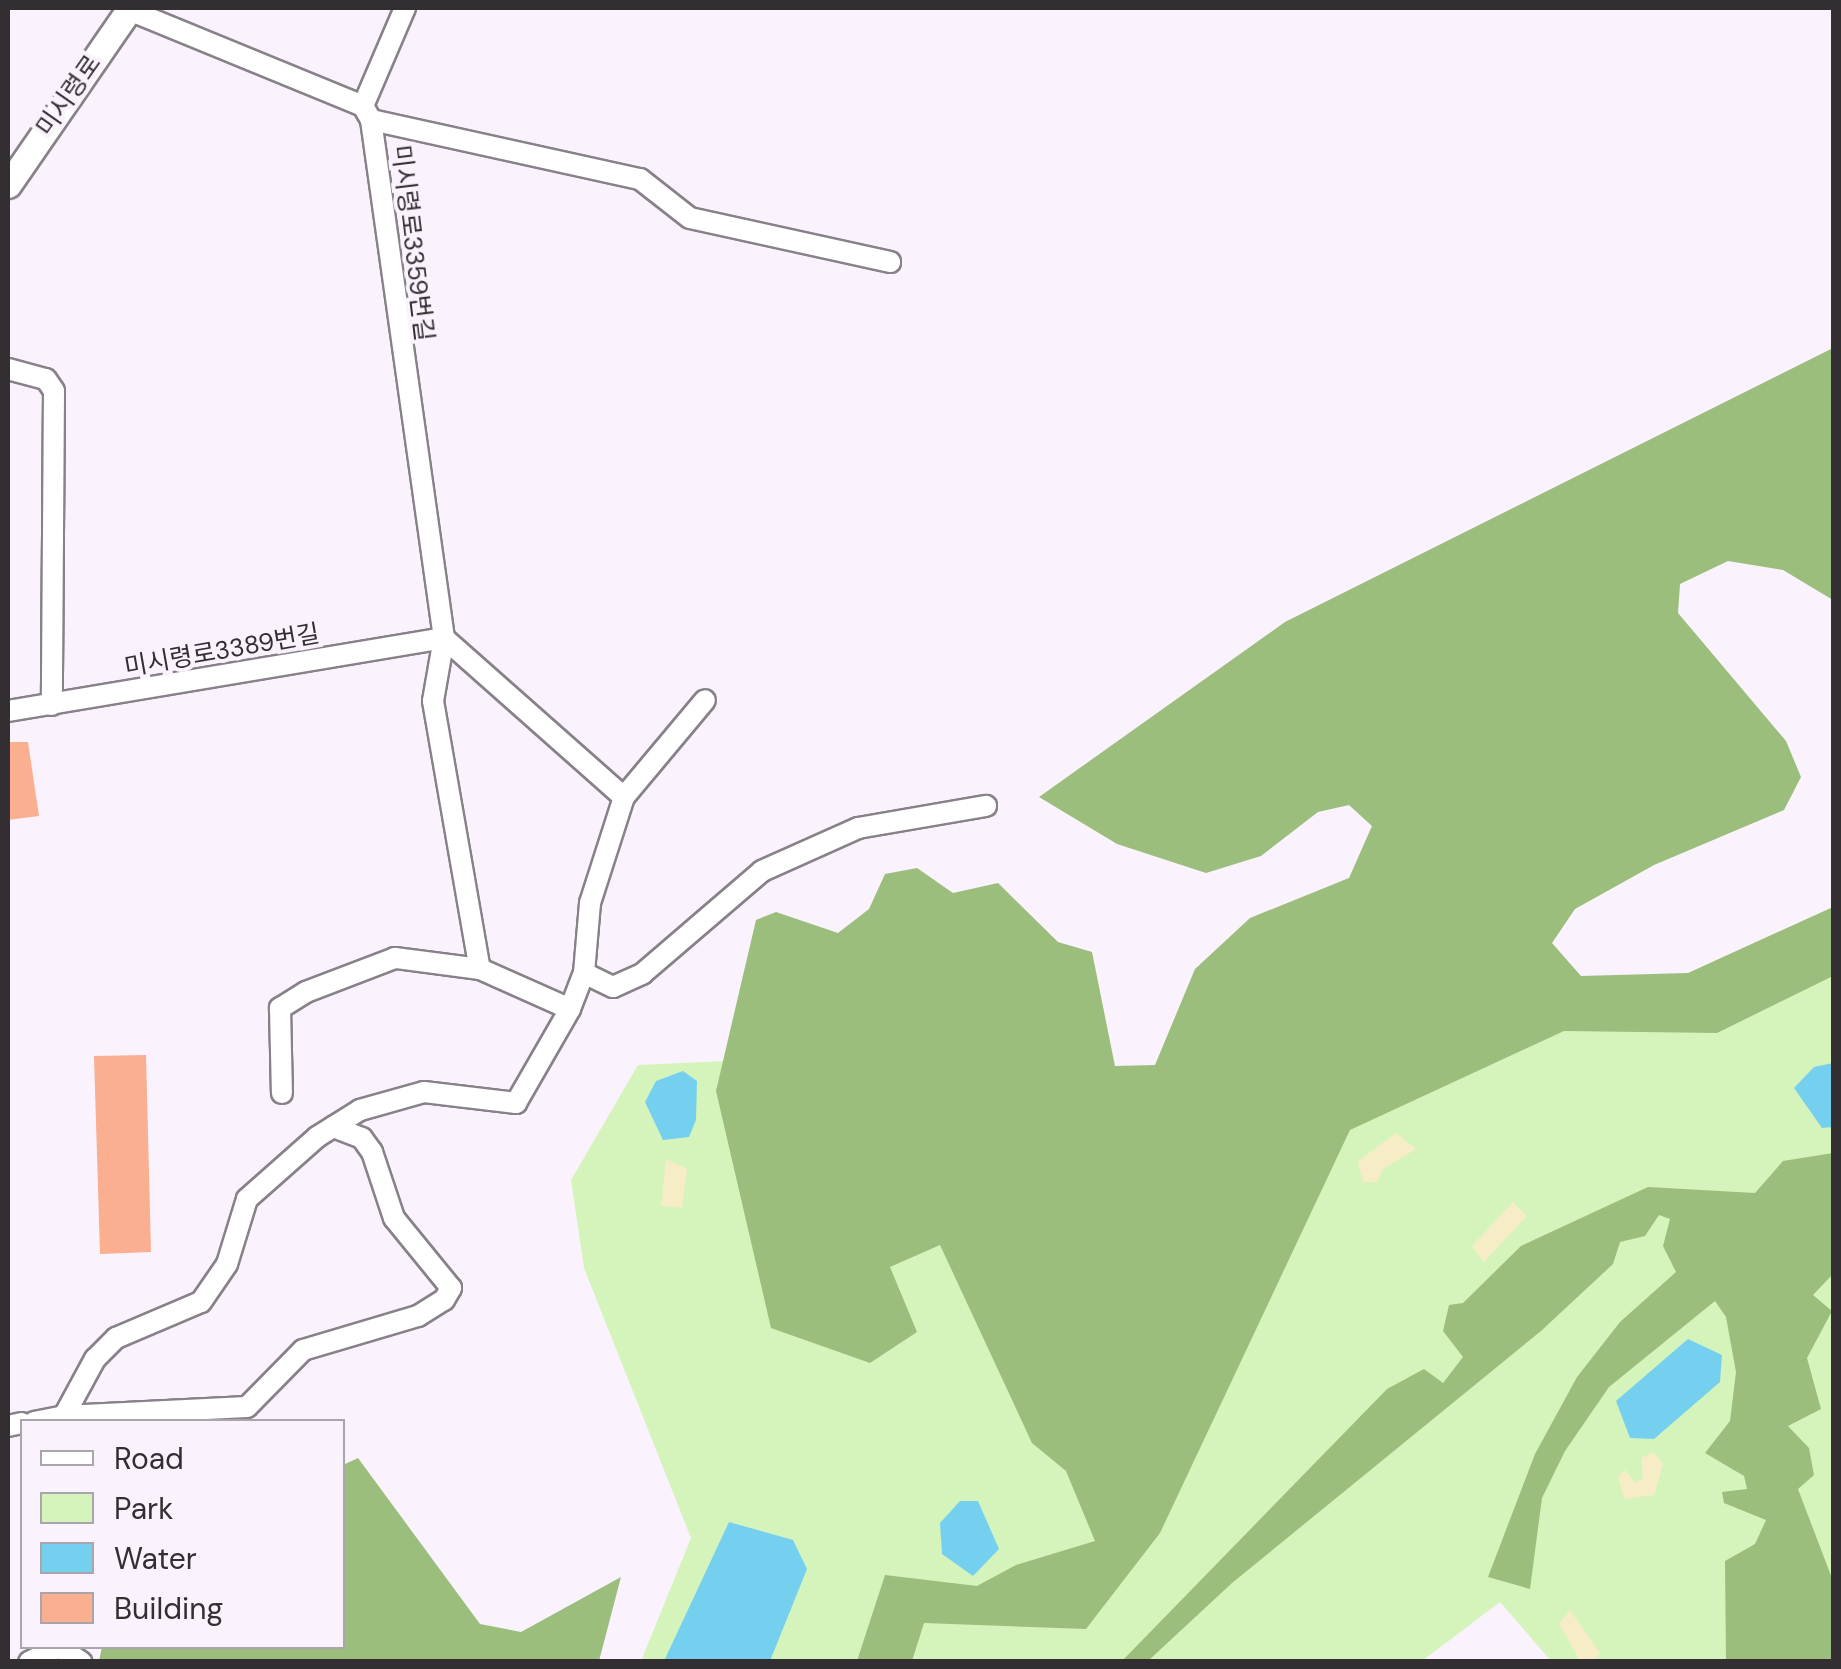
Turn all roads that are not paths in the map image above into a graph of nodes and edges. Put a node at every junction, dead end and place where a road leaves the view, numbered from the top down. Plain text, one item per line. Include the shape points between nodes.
1 (124, 8) edge
2 (405, 8) edge
3 (367, 113) junction
4 (8, 156) edge
5 (8, 184) edge
6 (890, 262) dead end
7 (8, 368) edge
8 (444, 638) junction
9 (705, 700) dead end
10 (52, 705) junction
11 (8, 712) edge
12 (624, 797) junction
13 (986, 806) dead end
14 (480, 970) junction
15 (584, 974) junction
16 (570, 1009) junction
17 (282, 1093) dead end
18 (334, 1127) junction
19 (64, 1416) junction
20 (49, 1419) edge
21 (55, 1649) edge
22 (29, 1662) edge

1 - 3 street
1 - 4 main road, 미시령로
1 - 5 main road, 미시령로
2 - 3 street
3 - 6 street via 640,179 690,218
3 - 8 street, 미시령로3359번길
7 - 10 street via 46,379 54,391
8 - 10 street, 미시령로3389번길
8 - 12 street
8 - 14 street, 미시령로3359번길 via 433,701
9 - 12 street
10 - 11 street, 미시령로3389번길
12 - 15 street via 590,903
13 - 15 street via 858,828 762,871 642,974 614,987
14 - 16 street
14 - 17 street via 395,958 280,1008
15 - 16 street
16 - 18 street via 516,1103 424,1092 360,1110
18 - 19 street via 247,1199 227,1264 201,1302 116,1338 95,1358
18 - 19 street via 362,1138 372,1152 394,1218 451,1288 444,1300 418,1316 303,1350 247,1407
19 - 20 street
21 - 22 street

